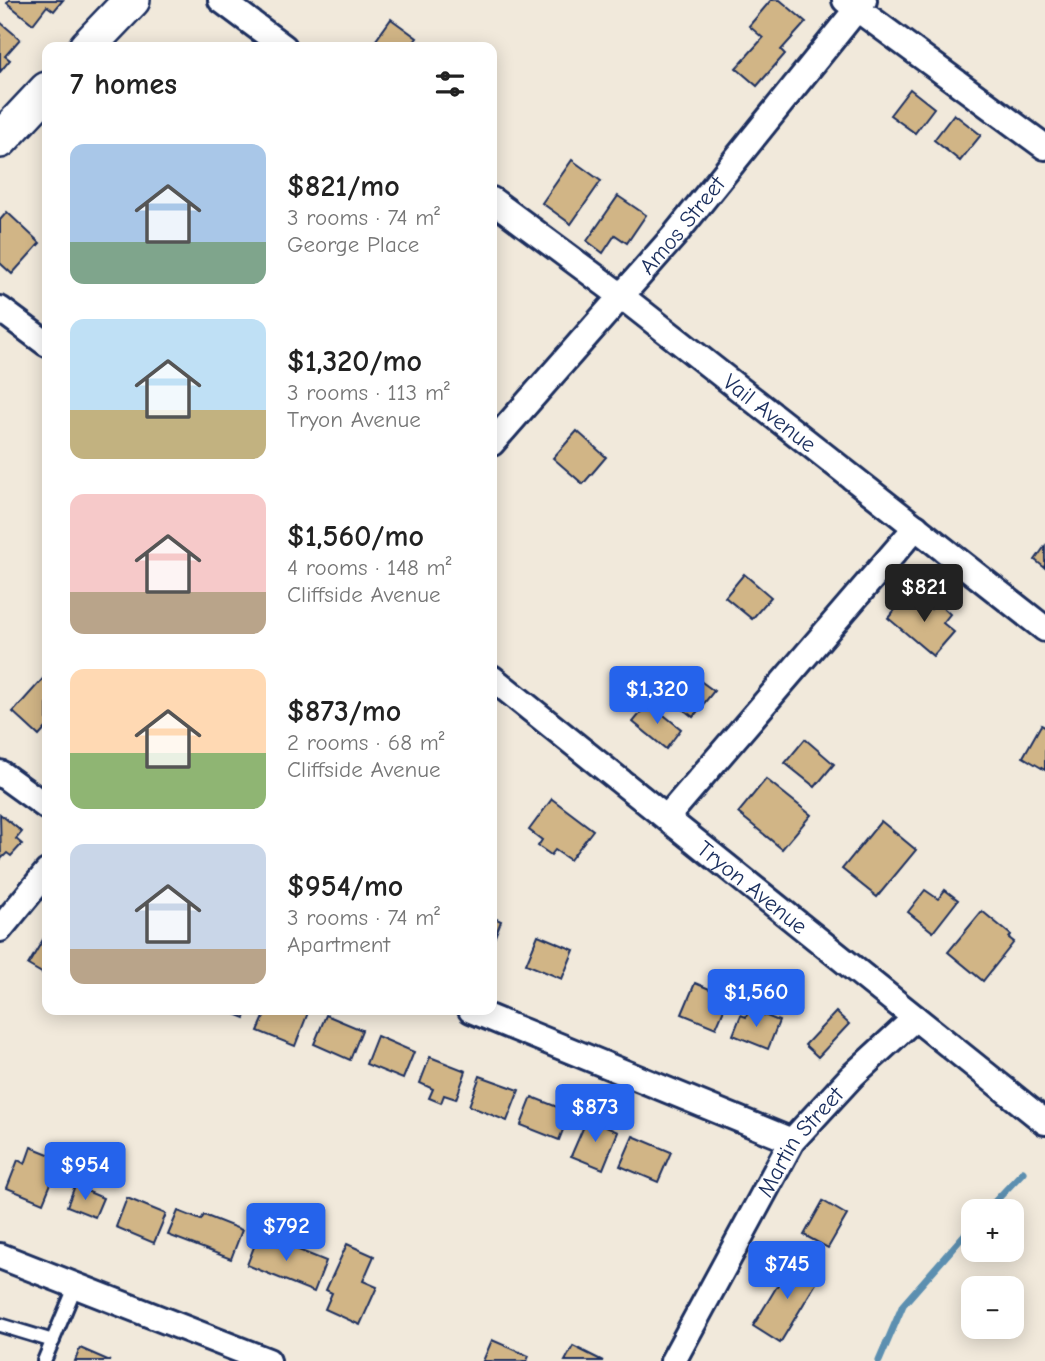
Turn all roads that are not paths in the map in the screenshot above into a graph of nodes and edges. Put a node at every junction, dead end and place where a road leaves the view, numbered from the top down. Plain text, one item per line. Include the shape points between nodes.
1 (132, 0) edge
2 (220, 0) edge
3 (855, 3) edge
4 (92, 42) edge
5 (278, 42) edge
6 (42, 95) edge
7 (0, 140) edge
8 (1045, 147) edge
9 (497, 204) edge
10 (620, 295) junction
11 (0, 309) edge
12 (42, 340) edge
13 (497, 437) edge
14 (916, 527) junction
15 (1045, 629) edge
16 (497, 682) edge
17 (0, 773) edge
18 (42, 803) edge
19 (667, 817) junction
20 (42, 878) edge
21 (0, 929) edge
22 (483, 1015) edge
23 (915, 1018) junction
24 (1045, 1122) edge
25 (792, 1140) junction
26 (0, 1256) edge
27 (76, 1285) junction
28 (0, 1325) edge
29 (53, 1341) junction
30 (44, 1361) edge
31 (268, 1361) edge
32 (673, 1361) edge

1 - 4 main road
2 - 5 street
3 - 8 street
3 - 10 street, Amos Street via 674,236
6 - 7 main road
9 - 10 street, Vail Avenue
10 - 13 street, Amos Street
10 - 14 street, Vail Avenue
11 - 12 street
14 - 15 street, Vail Avenue
14 - 19 street
16 - 19 street, Tryon Avenue
17 - 18 street
19 - 23 street, Tryon Avenue
20 - 21 street
22 - 25 street
23 - 24 street, Tryon Avenue
23 - 25 street, Martin Street
25 - 32 street, Martin Street
26 - 27 street
27 - 29 lane
27 - 31 street
28 - 29 lane
29 - 30 lane

